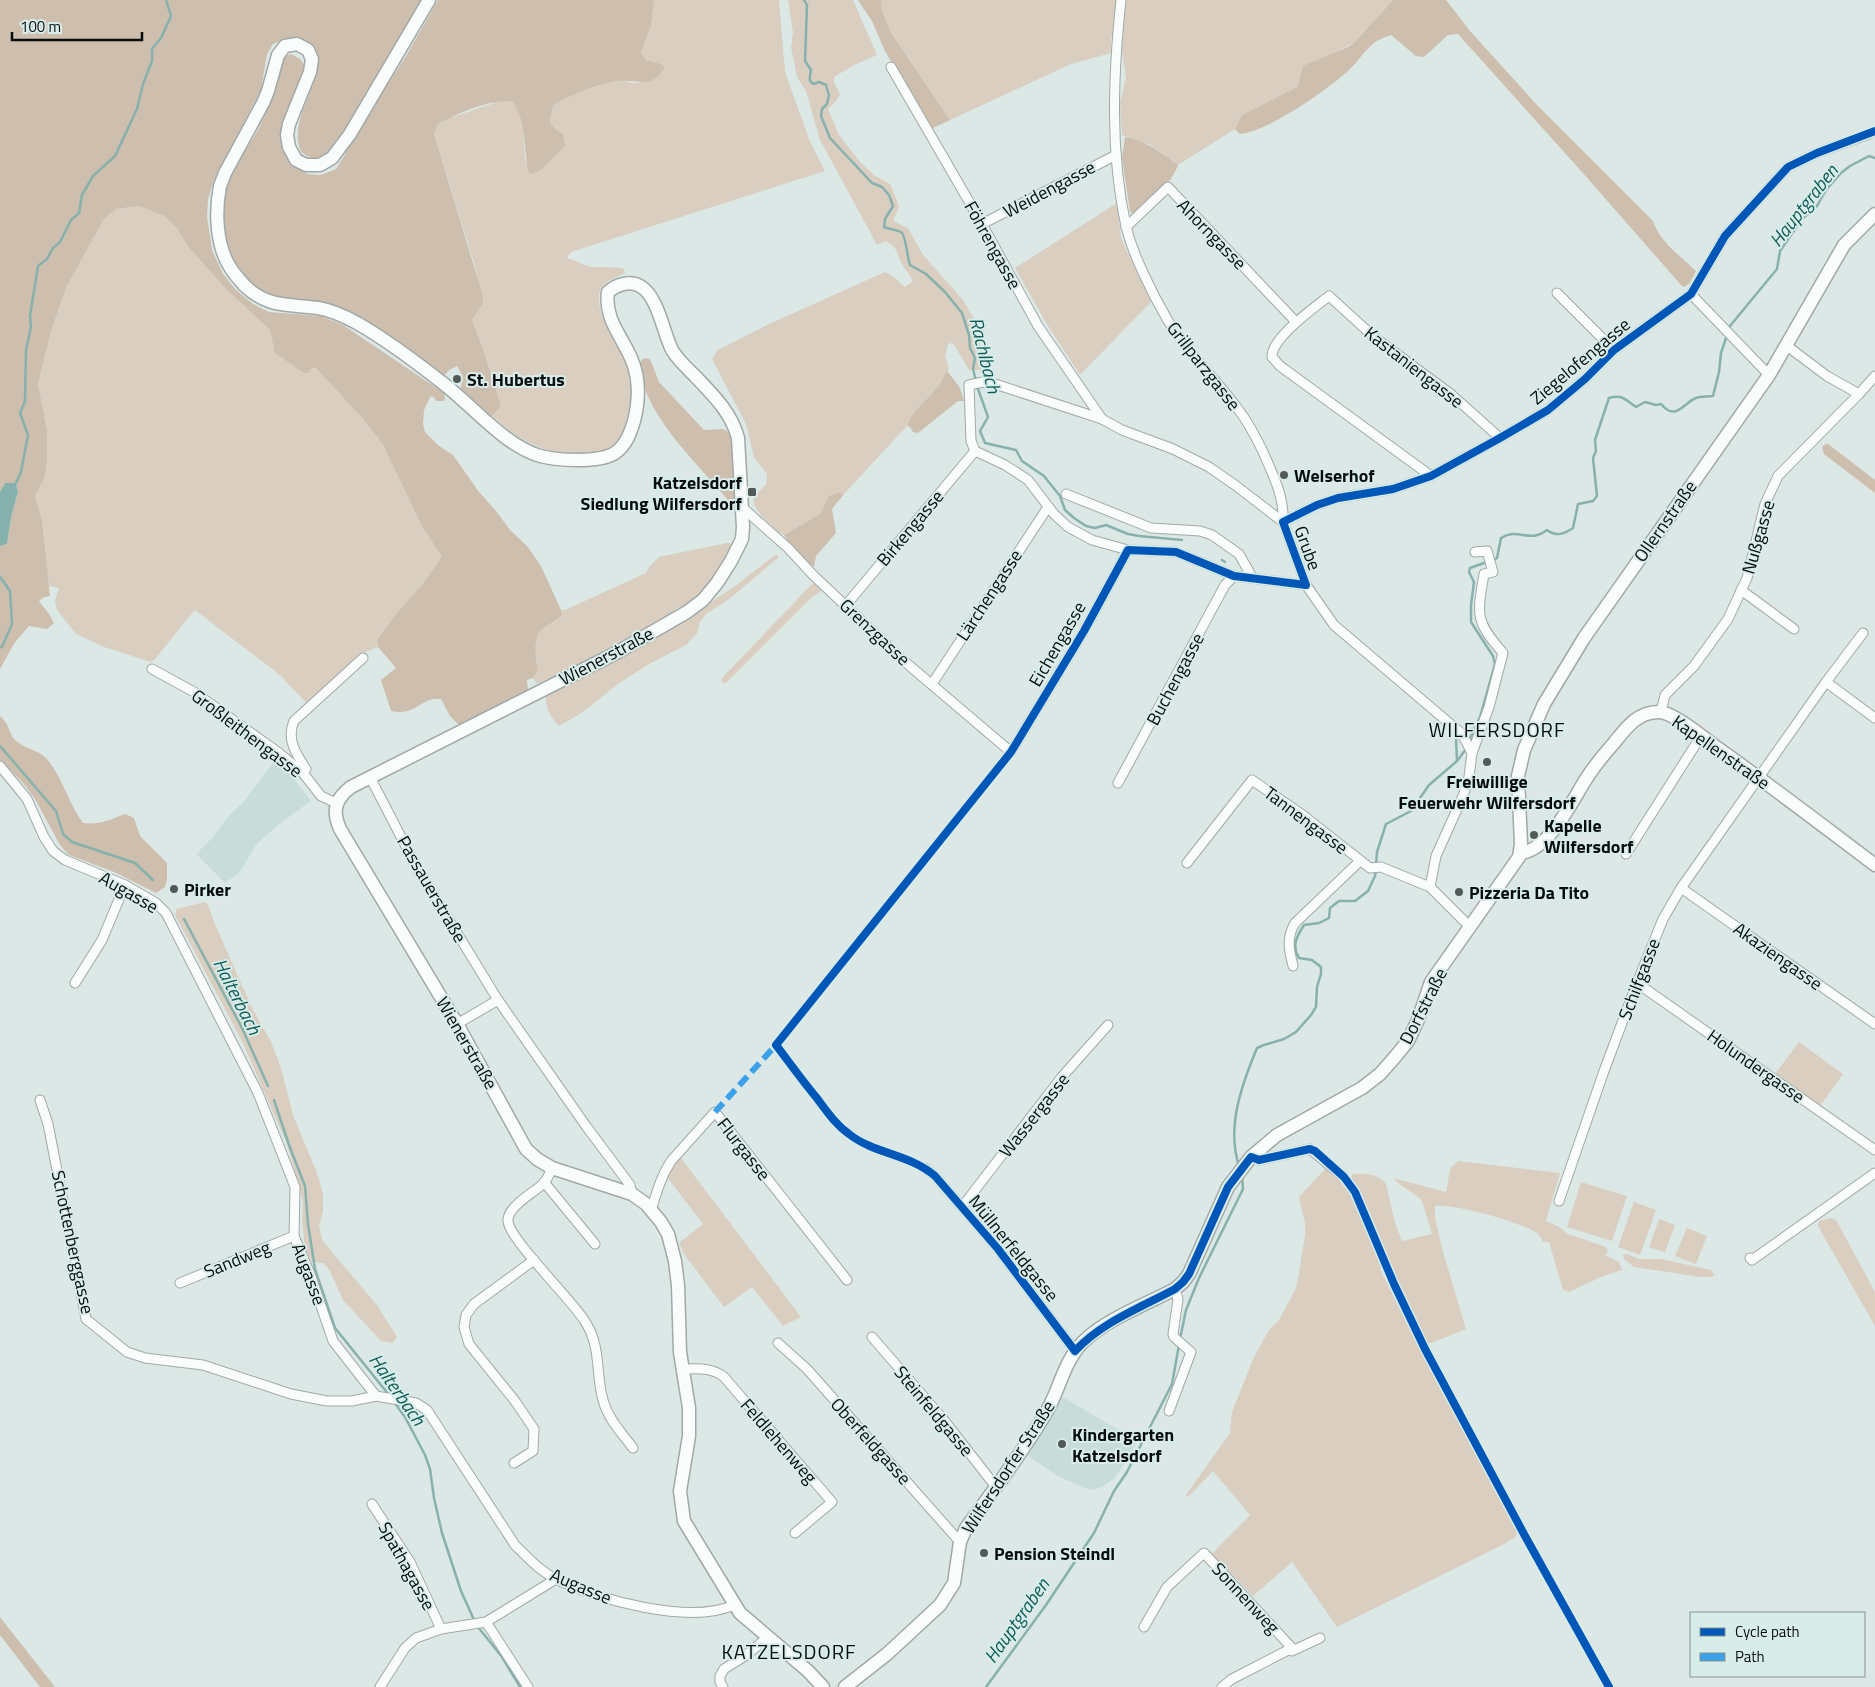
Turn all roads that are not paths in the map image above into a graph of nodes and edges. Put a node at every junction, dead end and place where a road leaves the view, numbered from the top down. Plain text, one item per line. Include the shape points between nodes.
1 (429, 0) edge
2 (1120, 0) edge
3 (891, 67) dead end
4 (1869, 134) dead end
5 (1116, 155) junction
6 (1875, 214) edge
7 (982, 224) junction
8 (1126, 227) junction
9 (1557, 293) dead end
10 (1691, 294) junction
11 (1296, 322) junction
12 (1787, 346) junction
13 (1614, 350) junction
14 (1769, 375) junction
15 (1875, 376) edge
16 (1859, 394) junction
17 (1102, 419) junction
18 (1500, 438) junction
19 (975, 451) junction
20 (1431, 476) junction
21 (1066, 494) dead end
22 (1048, 507) junction
23 (743, 508) junction
24 (1283, 522) junction
25 (1128, 550) junction
26 (1476, 552) dead end
27 (1234, 576) junction
28 (1252, 577) junction
29 (1306, 585) junction
30 (1741, 590) junction
31 (846, 605) junction
32 (1794, 629) dead end
33 (1863, 633) dead end
34 (363, 658) dead end
35 (152, 669) dead end
36 (1826, 682) junction
37 (932, 684) junction
38 (1661, 712) junction
39 (1875, 718) edge
40 (1701, 736) junction
41 (1471, 751) junction
42 (1011, 752) joint
43 (0, 766) edge
44 (303, 773) junction
45 (370, 777) junction
46 (1759, 778) junction
47 (1118, 783) dead end
48 (336, 803) junction
49 (1520, 852) junction
50 (1626, 854) dead end
51 (1360, 861) junction
52 (1186, 863) dead end
53 (1875, 865) edge
54 (125, 885) junction
55 (1430, 887) junction
56 (1681, 888) junction
57 (1470, 928) junction
58 (1293, 966) dead end
59 (75, 983) dead end
60 (1638, 983) junction
61 (498, 1000) junction
62 (457, 1024) junction
63 (1875, 1024) edge
64 (1108, 1025) dead end
65 (40, 1100) dead end
66 (1875, 1150) edge
67 (1247, 1162) junction
68 (552, 1168) junction
69 (925, 1168) dead end
70 (1875, 1172) edge
71 (1344, 1177) dead end
72 (544, 1182) junction
73 (1231, 1182) joint
74 (632, 1194) junction
75 (1559, 1201) dead end
76 (962, 1206) junction
77 (651, 1210) junction
78 (294, 1236) junction
79 (596, 1244) dead end
80 (1750, 1258) dead end
81 (534, 1260) junction
82 (847, 1280) dead end
83 (180, 1283) dead end
84 (1175, 1289) junction
85 (872, 1336) dead end
86 (778, 1343) dead end
87 (1075, 1351) junction
88 (682, 1369) junction
89 (379, 1396) junction
90 (1169, 1411) dead end
91 (633, 1448) dead end
92 (514, 1463) dead end
93 (996, 1487) junction
94 (372, 1504) dead end
95 (795, 1533) dead end
96 (960, 1542) junction
97 (556, 1579) junction
98 (734, 1605) junction
99 (480, 1623) junction
100 (1144, 1627) dead end
101 (441, 1629) junction
102 (768, 1637) junction
103 (1320, 1638) dead end
104 (1292, 1648) junction
105 (380, 1687) edge
106 (528, 1687) edge
107 (723, 1687) edge
108 (823, 1687) edge
109 (845, 1687) edge
110 (1222, 1687) edge

1 - 23 street, Wienerstraße via 350,134 332,158 320,165 306,165 296,160 286,135 312,59 308,50 297,44 286,46 278,55 268,91 220,186 218,226 230,268 245,286 272,303 320,308 356,322 444,384 520,446 537,455 568,460 589,460 613,454 629,437 636,414 637,374 608,313 607,301 608,292 615,286 626,283 639,285 651,296 673,351 722,404 734,425 738,438
2 - 5 street, Grillparzgasse via 1115,57
3 - 7 street, Föhrengasse
4 - 10 street, Ziegelofengasse via 1788,167 1725,236
5 - 7 street, Weidengasse
5 - 8 street, Grillparzgasse
6 - 12 street, Ollernstraße via 1844,245
7 - 17 street, Föhrengasse via 1038,326
8 - 11 street, Ahorngasse via 1168,188
8 - 24 street, Grillparzgasse via 1137,259 1167,319 1182,342 1236,406 1259,442 1284,507
9 - 13 street
10 - 13 street, Ziegelofengasse
10 - 14 street
11 - 18 street, Kastaniengasse via 1329,296 1374,337 1452,396
11 - 20 street via 1273,348 1272,357
12 - 14 street, Ollernstraße
12 - 16 street via 1827,376
13 - 18 street, Ziegelofengasse via 1586,379 1548,410
14 - 49 street, Ollernstraße via 1584,638 1540,711 1524,750 1518,776
15 - 16 street, Nußgasse
16 - 30 street, Nußgasse via 1778,476 1765,504
17 - 19 street, Grube via 998,385 983,382 969,385 971,440
17 - 24 street, Grube via 1209,467
18 - 20 street, Ziegelofengasse
19 - 22 street via 1028,480
19 - 31 street, Birkengasse
20 - 24 street, Ziegelofengasse via 1394,489 1338,498
21 - 28 street via 1151,528 1212,536 1239,554
22 - 25 street via 1068,527 1092,540
22 - 37 street, Lärchengasse
23 - 31 street, Grenzgasse
23 - 45 street, Wienerstraße via 742,539 731,561 703,600 687,612 616,653
24 - 29 street, Grube
25 - 27 street via 1176,552
25 - 42 street, Eichengasse via 1084,631
26 - 41 street via 1487,551 1493,572 1484,574 1479,620 1503,653 1489,707
27 - 28 street
27 - 47 street, Buchengasse via 1225,585
28 - 29 street
29 - 41 street, Grube via 1334,625 1462,734
30 - 32 street
30 - 38 street, Nußgasse via 1728,619 1694,666 1665,694
31 - 37 street, Grenzgasse
33 - 36 street, Schilfgasse
34 - 44 street via 294,721 290,735 306,768
35 - 44 street, Großleithengasse via 194,692
36 - 39 street
36 - 46 street, Schilfgasse
37 - 42 street, Grenzgasse
38 - 40 street, Kapellenstraße
38 - 49 street, Kapellenstraße via 1638,717 1623,730 1590,773 1560,822 1535,848
40 - 46 street, Kapellenstraße
40 - 50 street
41 - 55 street via 1469,777 1436,856
43 - 54 street, Augasse via 28,799 53,851 65,860
44 - 48 street, Großleithengasse via 318,793
45 - 48 street, Wienerstraße via 343,792
45 - 61 street, Passauerstraße via 416,866
46 - 53 street, Kapellenstraße
46 - 56 street, Schilfgasse
48 - 62 street, Wienerstraße via 335,814 340,829
49 - 57 street, Dorfstraße
51 - 52 street, Tannengasse via 1252,780
51 - 55 street, Tannengasse via 1370,868 1382,867
51 - 58 street via 1295,923 1288,945
54 - 59 street via 102,940
54 - 78 street, Augasse via 156,903 166,913 258,1093 295,1186
55 - 57 street
56 - 60 street, Schilfgasse via 1663,919
56 - 63 street, Akaziengasse
57 - 67 street, Dorfstraße via 1431,982 1408,1040 1380,1074 1362,1088 1277,1135
60 - 66 street, Holundergasse
60 - 75 street, Schilfgasse
61 - 62 street
61 - 74 street, Passauerstraße via 630,1185
62 - 68 street, Wienerstraße via 526,1149
64 - 76 street, Wassergasse via 1061,1078
65 - 89 street, Schottenberggasse via 48,1124 86,1319 127,1352 145,1358 203,1365 291,1394 327,1400 352,1401
67 - 71 street via 1310,1150
67 - 73 street, Dorfstraße
68 - 72 street
68 - 74 street, Wienerstraße
69 - 76 street, Müllnerfeldgasse
70 - 80 street via 1752,1260
72 - 79 street
72 - 81 street via 510,1210 508,1222
73 - 84 street, Wilfersdorfer Straße via 1189,1274
74 - 77 street, Wienerstraße
76 - 87 street, Müllnerfeldgasse
77 - 82 street, Flurgasse via 665,1169 715,1112
77 - 88 street, Wienerstraße via 668,1234 675,1261
78 - 83 street, Sandweg
78 - 89 street, Augasse via 333,1341
81 - 91 street via 592,1331 602,1398 608,1415
81 - 92 street via 474,1304 466,1315 464,1328 469,1344 534,1429 533,1451
84 - 87 street, Wilfersdorfer Straße via 1105,1325
84 - 90 street via 1178,1299 1172,1334 1191,1352
85 - 93 street, Steinfeldgasse
86 - 96 street, Oberfeldgasse via 807,1369
87 - 93 street, Wilfersdorfer Straße via 1046,1414
88 - 95 street, Feldlehenweg via 716,1370 724,1377 832,1502
88 - 98 street, Wienerstraße via 689,1426 680,1486 682,1514
89 - 97 street, Augasse via 416,1403 426,1410 515,1545 533,1564
93 - 96 street, Wilfersdorfer Straße via 966,1528
94 - 101 street, Spathagasse via 410,1562
96 - 109 street, Wilfersdorfer Straße via 954,1584 940,1605
97 - 98 street, Augasse via 627,1605 678,1612 725,1609
97 - 99 street
98 - 102 street, Wienerstraße
99 - 101 street
99 - 106 street
100 - 104 street, Sonnenweg via 1167,1586 1204,1553
101 - 105 street via 416,1638 405,1648
102 - 107 street via 724,1669 720,1676
102 - 108 street, Wienerstraße
103 - 104 street via 1292,1651
104 - 110 street

